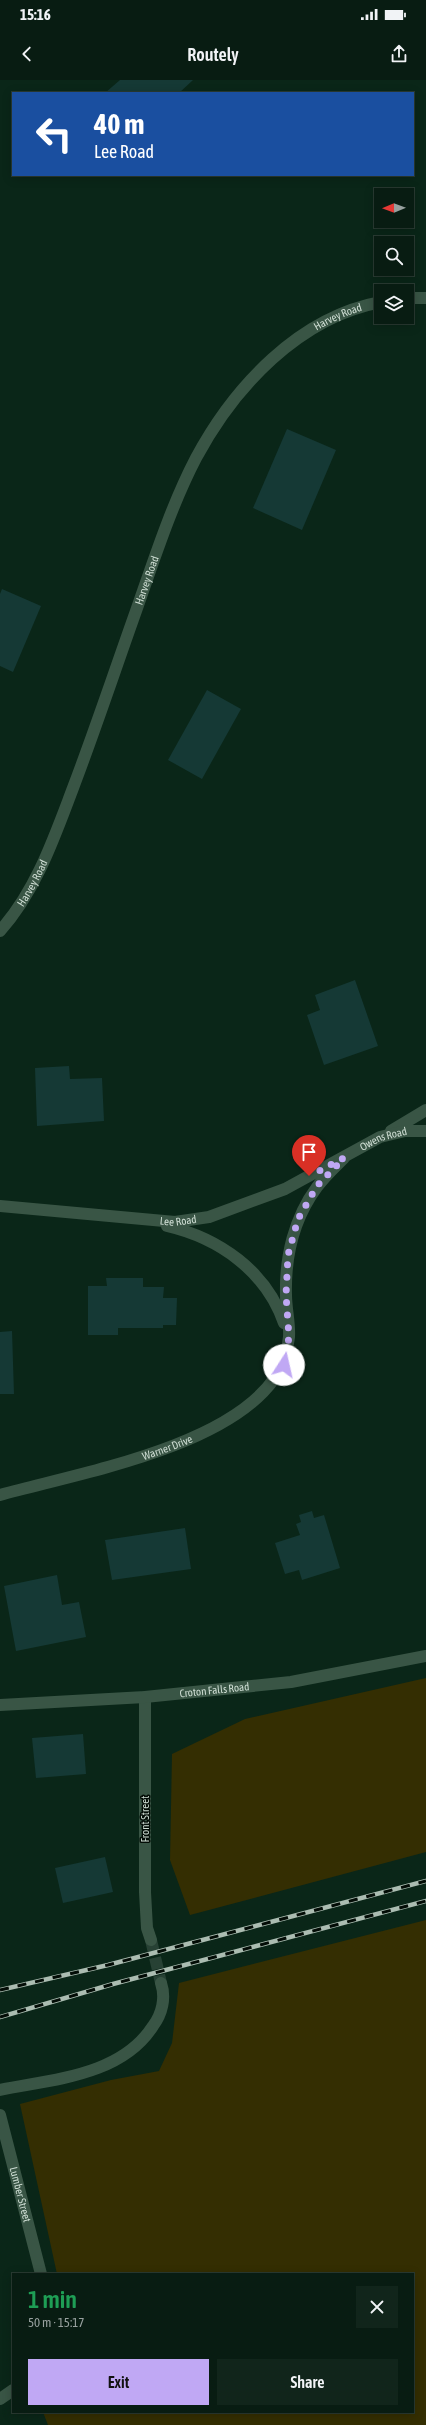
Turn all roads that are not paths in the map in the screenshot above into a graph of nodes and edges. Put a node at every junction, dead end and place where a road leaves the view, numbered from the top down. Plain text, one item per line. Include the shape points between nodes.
1 (414, 298) edge
2 (426, 298) edge
3 (374, 303) edge
4 (0, 931) edge
5 (426, 1110) edge
6 (426, 1131) edge
7 (380, 1138) junction
8 (344, 1158) junction
9 (0, 1206) edge
10 (140, 1220) junction
11 (289, 1337) junction
12 (0, 1495) edge
13 (426, 1656) edge
14 (145, 1697) junction
15 (0, 1705) edge
16 (151, 1940) tunnel mouth
17 (161, 1983) tunnel mouth
18 (0, 2090) edge
19 (0, 2115) edge
20 (41, 2273) edge
21 (12, 2391) edge
22 (0, 2399) edge

1 - 2 street
3 - 4 street, Harvey Road via 325,321 290,344 252,379 221,417 196,458 156,554 56,834 32,885 14,915
5 - 7 street
6 - 7 street, Owens Road via 405,1132
7 - 8 street, Owens Road
8 - 10 street, Lee Road via 285,1189 209,1217 175,1222
8 - 11 street, Warner Drive via 317,1186 298,1219 288,1255 286,1295
9 - 10 street, Lee Road
10 - 11 street, Warner Drive via 190,1231 230,1251 260,1280 279,1309
11 - 12 street, Warner Drive via 284,1365 267,1388 245,1409 214,1428 181,1443 125,1461
13 - 14 street, Croton Falls Road via 291,1682
14 - 15 street, Croton Falls Road
14 - 16 street, Front Street via 145,1892
17 - 18 street via 164,1992 160,2015 145,2038 121,2058 91,2071
19 - 20 street, Lumber Street
21 - 22 street

